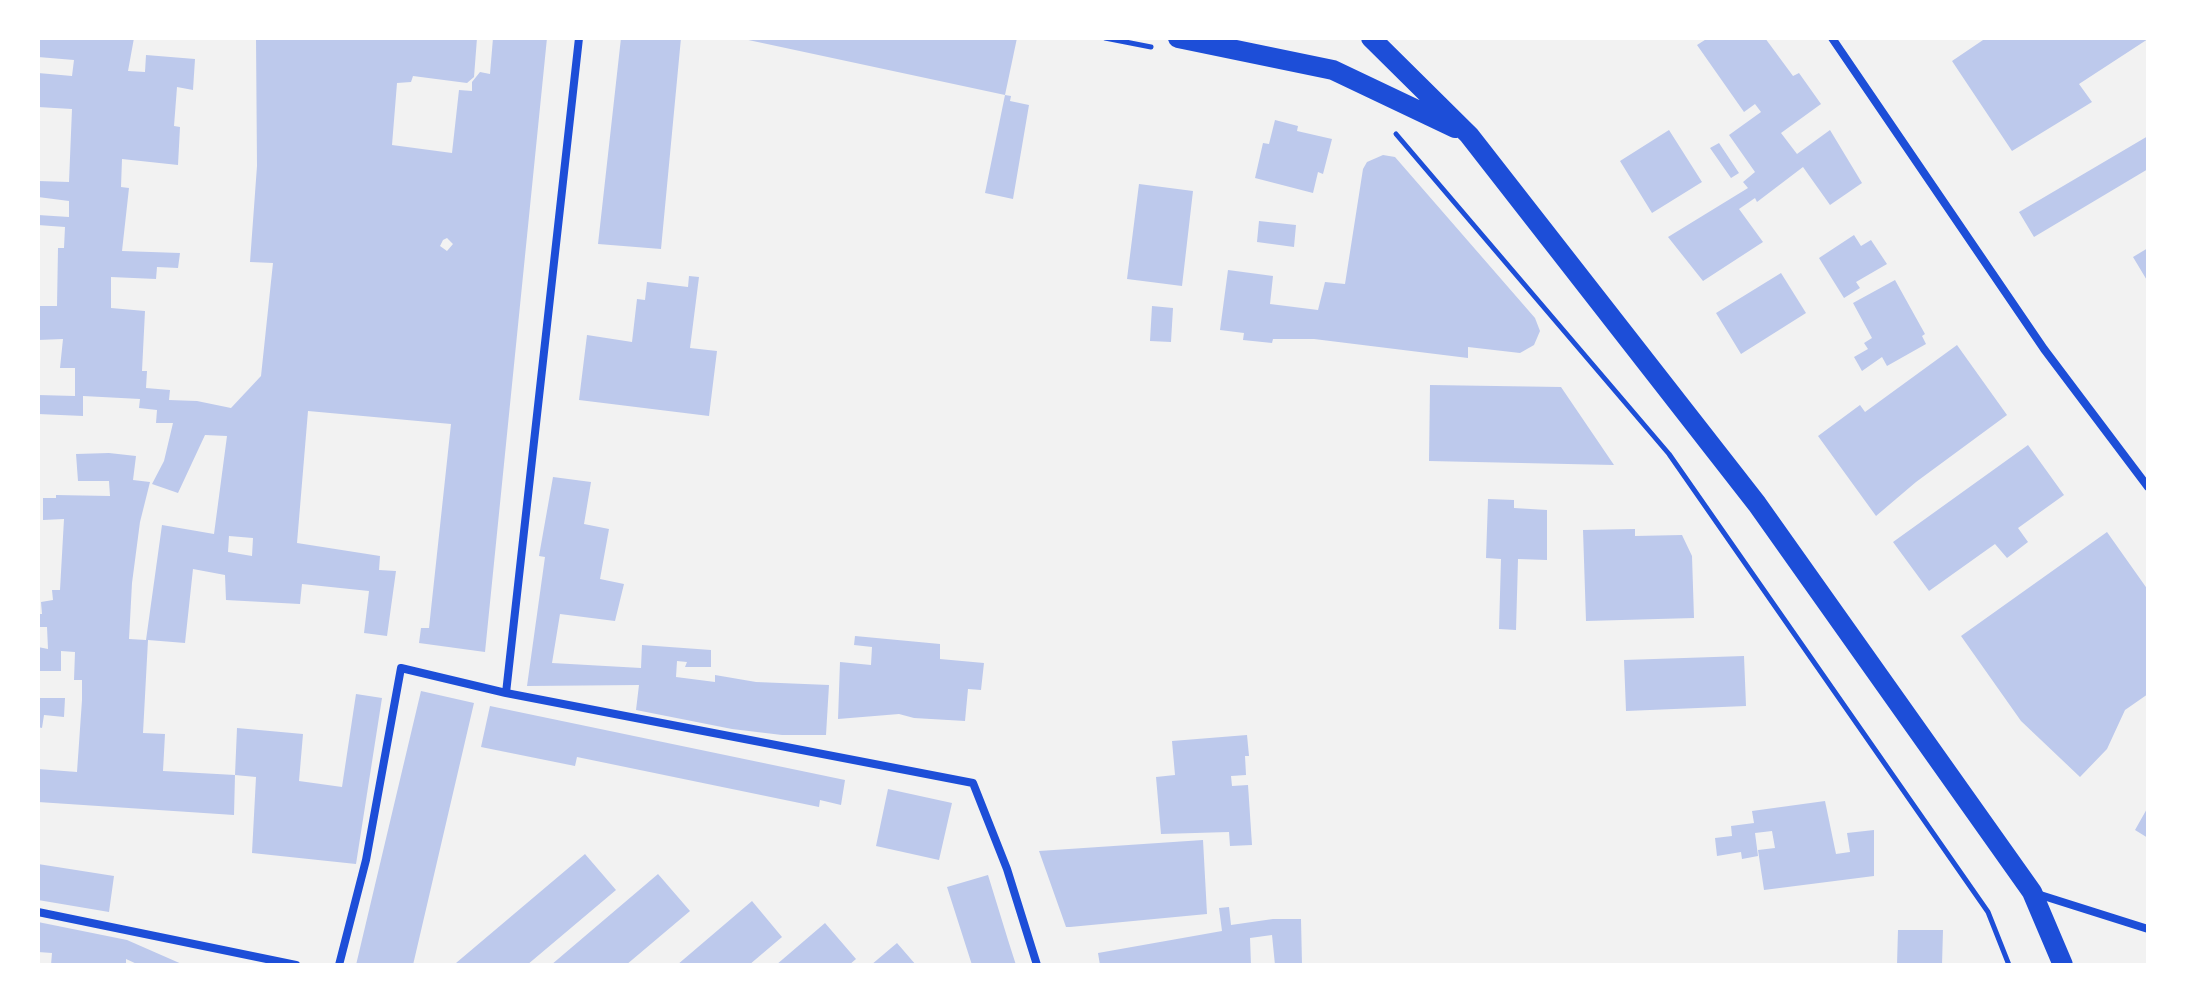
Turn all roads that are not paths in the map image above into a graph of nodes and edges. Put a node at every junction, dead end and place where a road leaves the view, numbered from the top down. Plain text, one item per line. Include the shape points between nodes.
1 (579, 38) edge
2 (1371, 38) edge
3 (1832, 38) edge
4 (1189, 39) edge
5 (1469, 135) junction
6 (2148, 487) edge
7 (506, 693) junction
8 (2032, 892) junction
9 (38, 912) edge
10 (2148, 929) edge
11 (296, 965) edge
12 (339, 965) edge
13 (1037, 965) edge
14 (2063, 965) edge

1 - 7 street
2 - 5 main road
3 - 6 street via 2044,349
4 - 5 main road via 1333,70
5 - 8 main road via 1757,504
7 - 12 street via 401,668 366,860
7 - 13 street via 973,783
8 - 10 street
8 - 14 main road
9 - 11 street

